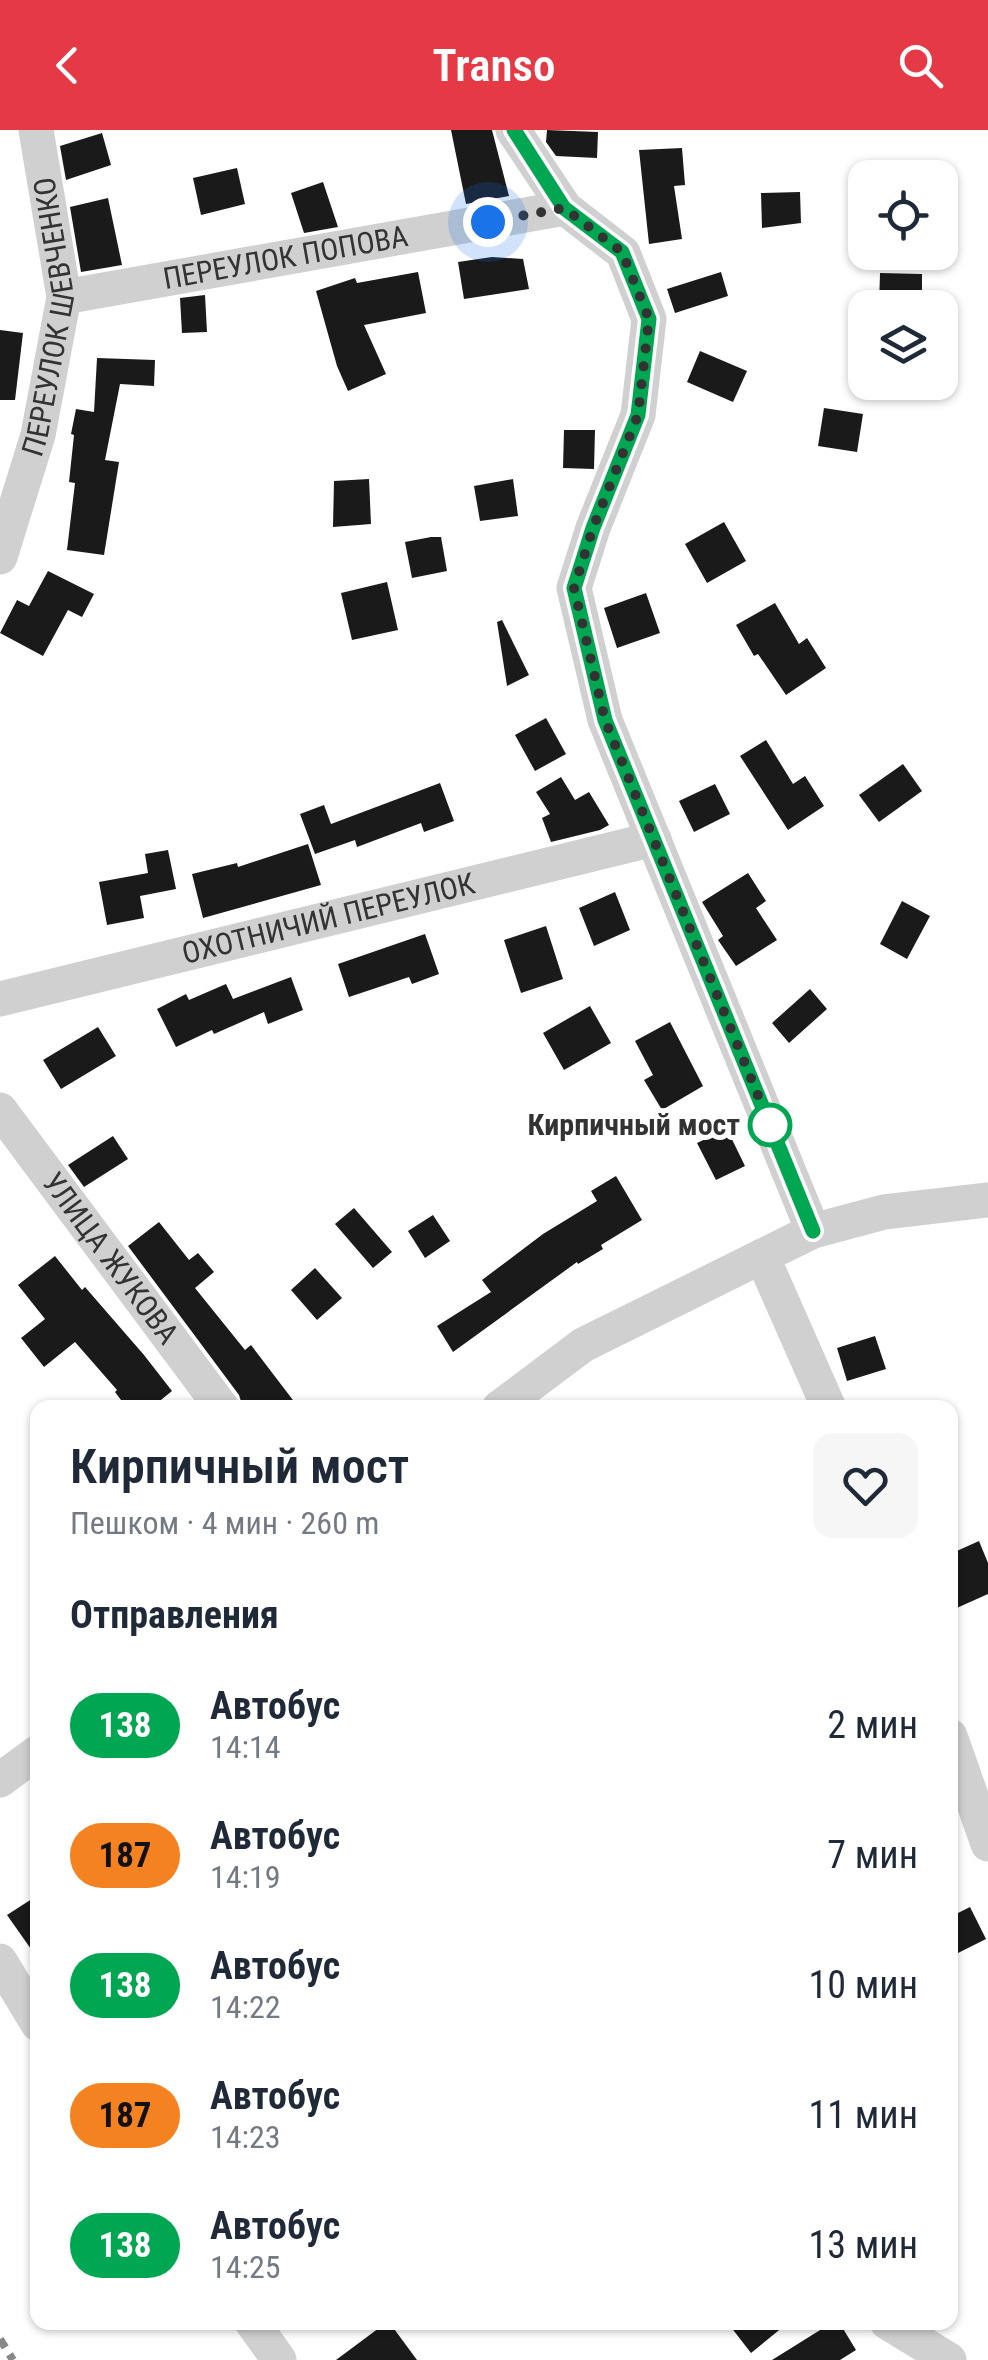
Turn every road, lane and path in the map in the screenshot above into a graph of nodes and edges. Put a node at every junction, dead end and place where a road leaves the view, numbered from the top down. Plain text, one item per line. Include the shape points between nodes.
1 (36, 130) edge
2 (514, 130) edge
3 (564, 208) junction
4 (64, 296) junction
5 (0, 557) edge
6 (654, 840) junction
7 (0, 999) edge
8 (0, 1110) edge
9 (988, 1200) edge
10 (813, 1231) junction
11 (762, 1256) junction
12 (216, 1400) edge
13 (510, 1400) edge
14 (825, 1400) edge
15 (30, 1758) edge
16 (958, 1759) edge
17 (0, 1780) edge
18 (988, 1844) edge
19 (0, 1962) edge
20 (30, 2011) edge
21 (258, 2330) edge
22 (900, 2330) edge
23 (279, 2360) edge
24 (949, 2360) edge

1 - 4 street, ПЕРЕУЛОК ШЕВЧЕНКО
2 - 3 street
3 - 4 street, ПЕРЕУЛОК ПОПОВА
3 - 6 street via 622,252 649,319 638,415 574,588 605,720
4 - 5 street, ПЕРЕУЛОК ШЕВЧЕНКО via 38,435
6 - 7 street, ОХОТНИЧИЙ ПЕРЕУЛОК
6 - 10 street
8 - 12 street, УЛИЦА ЖУКОВА
9 - 10 street via 884,1212
10 - 11 street
11 - 13 street via 583,1345
11 - 14 street
15 - 17 street
16 - 18 street
19 - 20 street
21 - 23 street
22 - 24 street

